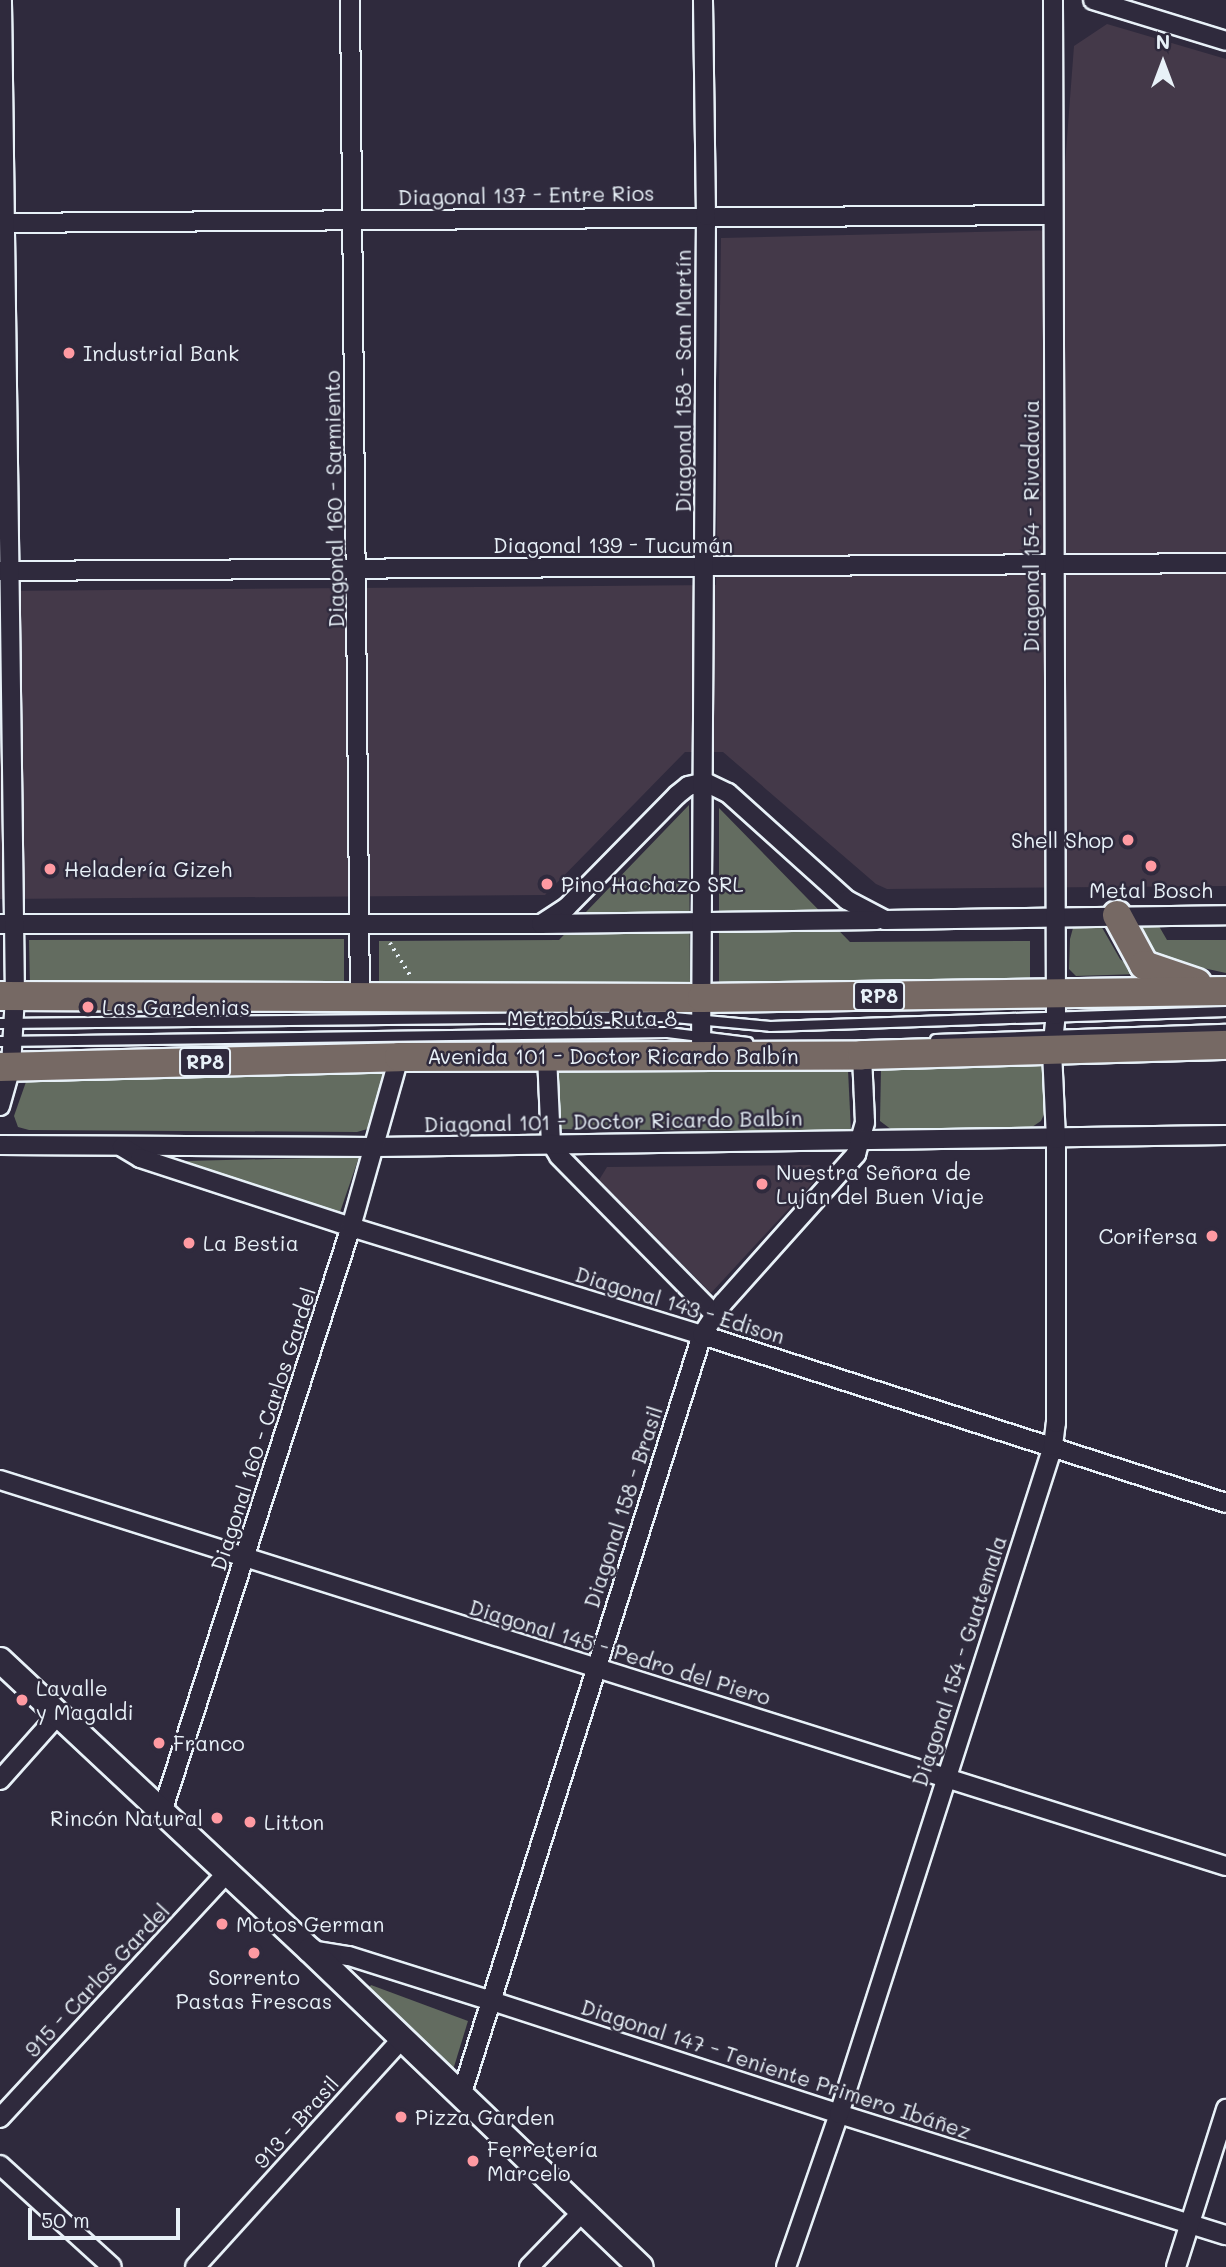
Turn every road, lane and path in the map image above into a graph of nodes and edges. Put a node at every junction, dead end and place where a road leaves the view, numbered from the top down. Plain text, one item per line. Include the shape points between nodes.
1 (2, 0) edge
2 (350, 0) edge
3 (704, 0) edge
4 (1053, 0) edge
5 (1093, 0) edge
6 (1226, 41) edge
7 (1052, 215) junction
8 (706, 216) junction
9 (354, 219) junction
10 (2, 222) edge
11 (1226, 563) edge
12 (1055, 564) junction
13 (704, 568) junction
14 (357, 569) junction
15 (5, 571) edge
16 (705, 782) junction
17 (1117, 915) junction
18 (1226, 915) edge
19 (1056, 916) junction
20 (885, 920) junction
21 (702, 922) junction
22 (370, 923) junction
23 (6, 924) edge
24 (541, 924) junction
25 (416, 985) dead end
26 (360, 998) junction
27 (1223, 998) edge
28 (1055, 1023) junction
29 (701, 1028) junction
30 (1226, 1029) edge
31 (7, 1031) edge
32 (921, 1040) dead end
33 (765, 1042) dead end
34 (1226, 1045) edge
35 (862, 1055) junction
36 (547, 1056) junction
37 (399, 1057) junction
38 (0, 1106) edge
39 (1226, 1135) edge
40 (1056, 1139) junction
41 (862, 1142) junction
42 (551, 1143) junction
43 (0, 1145) edge
44 (122, 1147) junction
45 (376, 1147) junction
46 (351, 1227) junction
47 (714, 1314) junction
48 (702, 1335) junction
49 (1053, 1446) junction
50 (0, 1480) edge
51 (1226, 1503) edge
52 (246, 1559) junction
53 (0, 1660) edge
54 (595, 1668) junction
55 (58, 1715) junction
56 (945, 1777) junction
57 (0, 1780) edge
58 (162, 1812) junction
59 (1226, 1866) edge
60 (227, 1873) junction
61 (310, 1950) junction
62 (492, 2001) junction
63 (402, 2039) junction
64 (461, 2096) junction
65 (1226, 2109) edge
66 (838, 2114) junction
67 (0, 2118) edge
68 (0, 2165) edge
69 (583, 2211) junction
70 (1190, 2224) junction
71 (1226, 2235) edge
72 (112, 2267) edge
73 (195, 2267) edge
74 (529, 2267) edge
75 (641, 2267) edge
76 (786, 2267) edge
77 (1176, 2267) edge

1 - 10 street
2 - 9 street, Diagonal 160 - Sarmiento
3 - 8 street, Diagonal 158 - San Martín
4 - 7 street, Diagonal 154 - Rivadavia
5 - 6 street
7 - 8 street, Diagonal 137 - Entre Rios
7 - 12 street, Diagonal 154 - Rivadavia
8 - 9 street, Diagonal 137 - Entre Rios
8 - 13 street, Diagonal 158 - San Martín
9 - 10 street, Diagonal 137 - Entre Rios
9 - 14 street, Diagonal 160 - Sarmiento
10 - 15 street
11 - 12 street, Diagonal 139 - Tucumán
12 - 13 street, Diagonal 139 - Tucumán
12 - 19 street, Diagonal 154 - Rivadavia
13 - 14 street, Diagonal 139 - Tucumán
13 - 16 street, Diagonal 158 - San Martín
14 - 15 street, Diagonal 139 - Tucumán
14 - 22 street, Diagonal 160 - Sarmiento
15 - 23 street
16 - 20 street via 728,793 847,900
16 - 21 street, Diagonal 158 - San Martín
16 - 24 street via 688,786 677,795 567,908
17 - 18 street
17 - 19 street
17 - 27 main road via 1144,965
19 - 20 street
19 - 28 street, Diagonal 154 - Rivadavia
20 - 21 street
21 - 24 street
21 - 29 street, Diagonal 158 - San Martín
22 - 23 street
22 - 24 street
22 - 25 path
22 - 26 street, Diagonal 160 - Sarmiento
23 - 31 street
26 - 29 main road, Avenida 101 - Doctor Ricardo Balbín / RP8
26 - 31 main road, Avenida 101 - Doctor Ricardo Balbín / RP8
27 - 28 main road, Avenida 101 - Doctor Ricardo Balbín / RP8
28 - 29 main road, Avenida 101 - Doctor Ricardo Balbín / RP8
28 - 30 lane
28 - 32 lane
28 - 34 main road, Avenida 101 - Doctor Ricardo Balbín / RP8
28 - 35 main road, Avenida 101 - Doctor Ricardo Balbín / RP8
28 - 40 street, Diagonal 154 - Guatemala
29 - 31 lane, Metrobús Ruta 8 via 667,1032
29 - 31 lane, Metrobús Ruta 8 via 663,1016
29 - 33 lane, Metrobús Ruta 8
29 - 35 main road, Avenida 101 - Doctor Ricardo Balbín / RP8
29 - 36 main road, Avenida 101 - Doctor Ricardo Balbín / RP8
31 - 37 main road, Avenida 101 - Doctor Ricardo Balbín / RP8
31 - 38 street
35 - 41 street, Diagonal 158 - Brasil
36 - 37 main road, Avenida 101 - Doctor Ricardo Balbín / RP8
36 - 42 street
37 - 45 street, Diagonal 160 - Carlos Gardel
39 - 40 street, Diagonal 101 - Doctor Ricardo Balbín
40 - 41 street, Diagonal 101 - Doctor Ricardo Balbín
40 - 49 street, Diagonal 154 - Guatemala
41 - 42 street, Diagonal 101 - Doctor Ricardo Balbín
41 - 47 street, Diagonal 158 - Brasil via 848,1165
42 - 45 street, Diagonal 101 - Doctor Ricardo Balbín
42 - 47 street
43 - 44 street, Diagonal 101 - Doctor Ricardo Balbín
44 - 45 street, Diagonal 101 - Doctor Ricardo Balbín
44 - 46 street, Diagonal 143 - Edison via 140,1158
45 - 46 street, Diagonal 160 - Carlos Gardel
46 - 48 street, Diagonal 143 - Edison
46 - 52 street, Diagonal 160 - Carlos Gardel
47 - 48 street, Diagonal 158 - Brasil
48 - 49 street, Diagonal 143 - Edison
48 - 54 street, Diagonal 158 - Brasil
49 - 51 street, Diagonal 143 - Edison
49 - 56 street, Diagonal 154 - Guatemala
50 - 52 street, Diagonal 145 - Pedro del Piero
52 - 54 street, Diagonal 145 - Pedro del Piero
52 - 58 street, Diagonal 160 - Carlos Gardel
53 - 55 main road
54 - 56 street, Diagonal 145 - Pedro del Piero
54 - 62 street, Diagonal 158 - Brasil
55 - 57 street
55 - 58 main road
56 - 59 street, Diagonal 145 - Pedro del Piero
56 - 66 street, Diagonal 154 - Guatemala
58 - 60 main road
60 - 61 main road
60 - 67 street, 915 - Carlos Gardel
61 - 62 street, Diagonal 147 - Teniente Primero Ibáñez via 349,1956
61 - 63 main road
62 - 64 street, Diagonal 158 - Brasil
62 - 66 street, Diagonal 147 - Teniente Primero Ibáñez
63 - 64 main road
63 - 73 street, 913 - Brasil
64 - 69 main road
65 - 70 street
66 - 70 street, Diagonal 147 - Teniente Primero Ibáñez
66 - 76 street, Diagonal 154 - Guatemala
68 - 72 street
69 - 74 street
69 - 75 main road
70 - 71 street, Diagonal 147 - Teniente Primero Ibáñez
70 - 77 street

